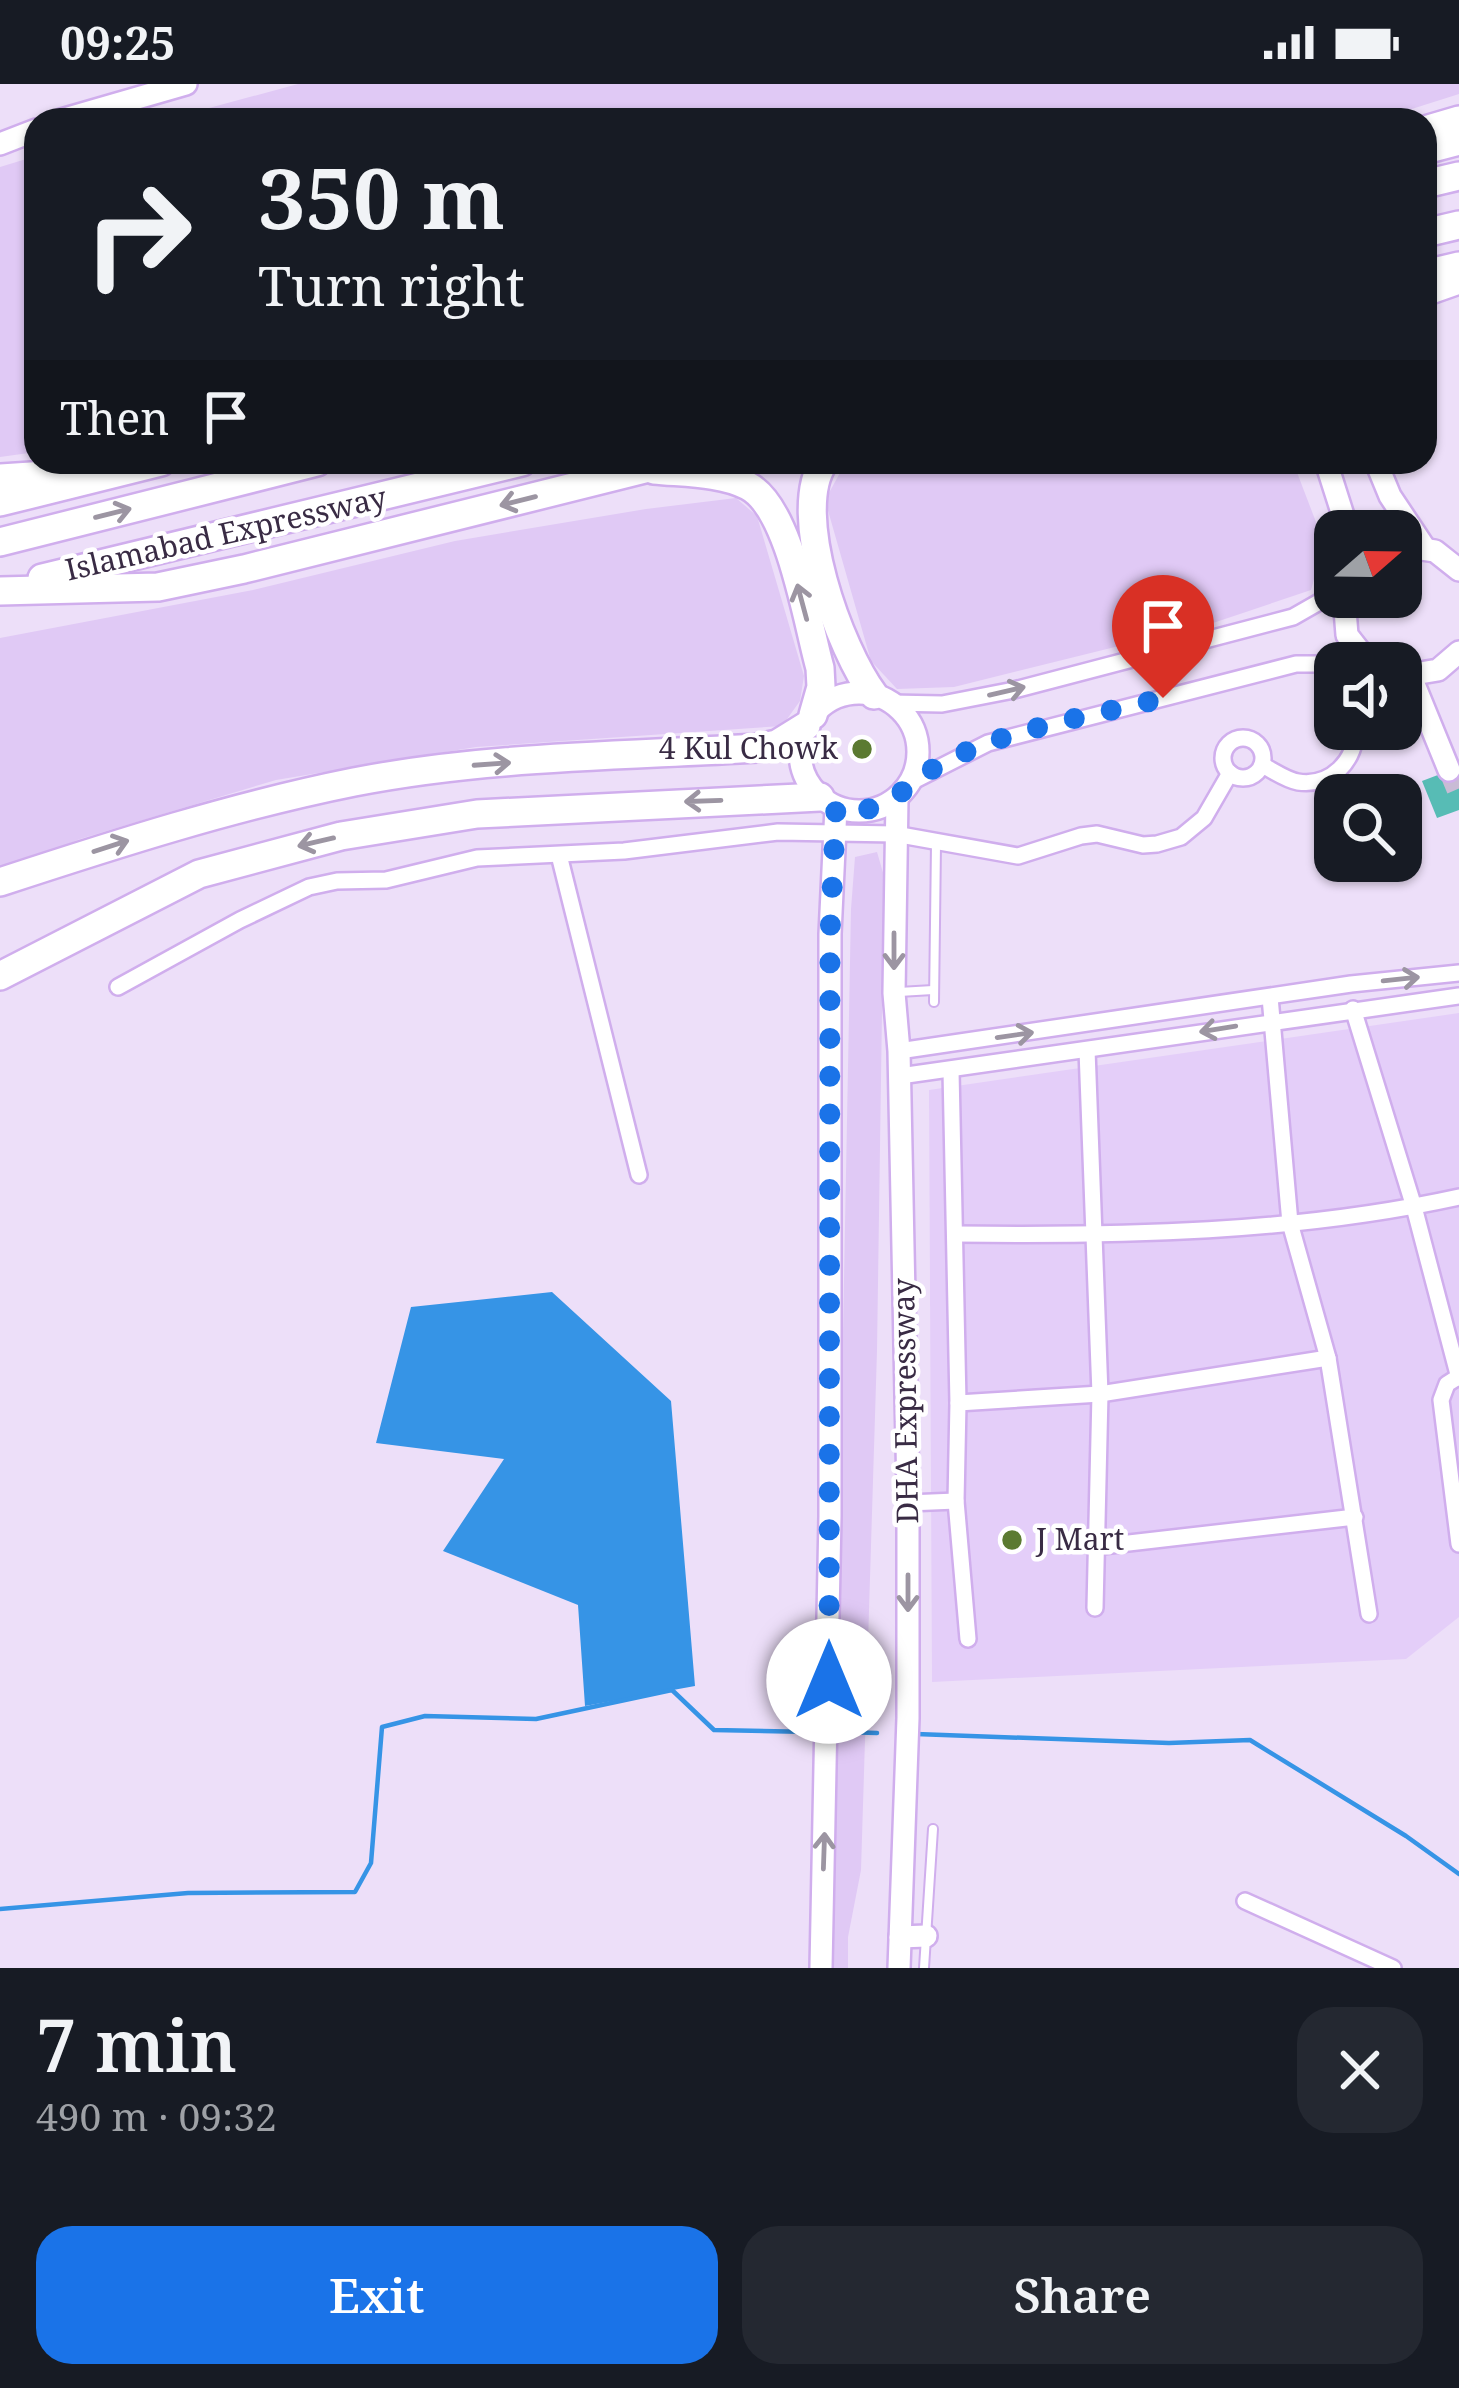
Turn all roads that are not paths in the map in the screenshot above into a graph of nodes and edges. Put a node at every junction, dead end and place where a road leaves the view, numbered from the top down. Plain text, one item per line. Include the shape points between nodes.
1 (186, 84) edge
2 (103, 108) edge
3 (89, 474) edge
4 (107, 474) edge
5 (269, 474) edge
6 (475, 474) edge
7 (624, 474) edge
8 (691, 474) edge
9 (819, 474) edge
10 (1330, 474) edge
11 (1381, 474) edge
12 (0, 478) edge
13 (0, 502) edge
14 (1341, 510) edge
15 (1396, 510) edge
16 (0, 542) edge
17 (1422, 551) edge
18 (1458, 567) edge
19 (0, 589) edge
20 (1314, 605) edge
21 (1458, 656) edge
22 (1314, 664) edge
23 (1422, 673) edge
24 (882, 699) junction
25 (1422, 711) edge
26 (810, 721) junction
27 (1351, 750) edge
28 (1262, 765) junction
29 (1449, 770) dead end
30 (1230, 773) junction
31 (904, 790) junction
32 (830, 811) junction
33 (895, 834) junction
34 (936, 842) junction
35 (559, 855) junction
36 (0, 882) edge
37 (1459, 973) edge
38 (0, 976) edge
39 (118, 987) dead end
40 (933, 990) junction
41 (894, 993) junction
42 (1459, 996) edge
43 (1270, 997) junction
44 (934, 1002) dead end
45 (1353, 1009) junction
46 (1271, 1021) junction
47 (1087, 1050) junction
48 (899, 1051) junction
49 (951, 1071) junction
50 (900, 1076) junction
51 (639, 1175) dead end
52 (1459, 1197) edge
53 (1414, 1207) junction
54 (1290, 1223) junction
55 (956, 1234) junction
56 (1093, 1235) junction
57 (1328, 1358) junction
58 (1459, 1378) edge
59 (1100, 1394) junction
60 (958, 1402) junction
61 (956, 1501) junction
62 (908, 1503) junction
63 (1355, 1517) junction
64 (1459, 1544) edge
65 (1094, 1547) junction
66 (1095, 1608) dead end
67 (1369, 1614) dead end
68 (968, 1639) dead end
69 (933, 1829) dead end
70 (1245, 1901) dead end
71 (900, 1936) junction
72 (926, 1936) junction
73 (820, 1968) edge
74 (899, 1968) edge
75 (924, 1968) edge
76 (1393, 1968) edge

1 - 2 main road
3 - 12 highway
4 - 13 highway
16 -> 5 highway, Islamabad Expressway
6 - 19 highway, Islamabad Expressway
7 -> 19 highway via 158,586
26 -> 8 highway via 820,668 773,512 761,495 728,478
9 - 24 highway via 810,523 854,666
10 - 14 main road
11 - 15 main road
17 - 18 main road
24 -> 20 street via 942,704 1014,690
21 - 23 main road
22 - 31 street via 988,743
24 - 26 main road via 840,696
24 - 31 main road via 909,721 918,745
25 - 29 main road
26 - 32 main road via 800,758
36 -> 26 highway via 141,836 355,782 482,765 757,748
27 - 28 street via 1325,778 1295,782
28 - 30 street via 1249,778
28 - 30 street via 1260,746 1235,740 1224,755
30 - 34 street via 1204,818 1157,844 1097,834 1018,856
31 - 32 main road via 874,810
31 - 33 main road, DHA Expressway
32 - 33 street
32 - 35 street via 778,832
32 -> 38 highway via 477,814 340,836 199,874
73 -> 32 main road via 829,1681
33 - 34 street
33 -> 41 main road, DHA Expressway
34 - 40 lane
35 - 39 street via 477,858 386,880 309,887
35 - 51 street
43 -> 37 street
40 - 41 lane
40 - 44 lane
41 - 48 main road, DHA Expressway
42 - 45 street
43 - 46 street
48 -> 43 street
45 - 46 street
45 - 53 street
46 -> 47 street
46 - 54 street
47 - 49 street
47 - 56 street
48 - 50 main road, DHA Expressway
49 - 50 street
49 - 55 street
50 - 62 main road, DHA Expressway
52 - 53 street
53 - 54 street
53 - 58 street
54 - 56 street
54 - 57 street
55 - 56 street
55 - 60 street
56 - 59 street
57 - 59 street
57 - 63 street
58 - 64 street via 1441,1400
59 - 60 street
59 - 65 street
60 - 61 street
61 - 62 street
61 - 68 street
62 -> 71 main road, DHA Expressway
63 - 65 street
63 - 67 street
65 - 66 street
69 - 72 lane
70 - 76 street
71 - 72 main road
71 - 74 main road, DHA Expressway
72 - 75 lane

